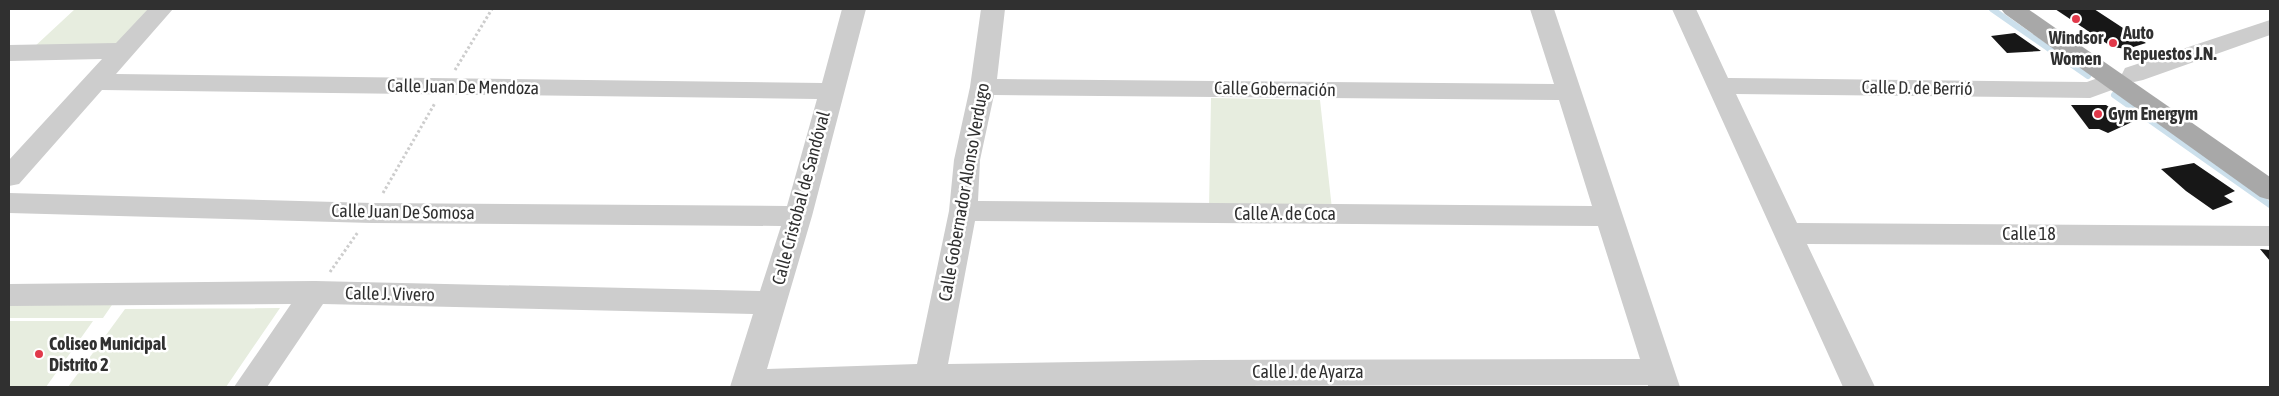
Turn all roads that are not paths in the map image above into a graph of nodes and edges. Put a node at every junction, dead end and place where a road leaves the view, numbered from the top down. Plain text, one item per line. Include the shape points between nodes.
1 (161, 9) edge
2 (854, 9) edge
3 (993, 9) edge
4 (1542, 9) edge
5 (1684, 9) edge
6 (2013, 9) edge
7 (2039, 9) edge
8 (2270, 27) edge
9 (124, 50) junction
10 (9, 53) edge
11 (2124, 77) junction
12 (96, 82) junction
13 (1718, 86) junction
14 (983, 87) junction
15 (831, 91) junction
16 (1568, 92) junction
17 (2270, 168) edge
18 (12, 169) edge
19 (2270, 190) edge
20 (9, 203) edge
21 (962, 211) junction
22 (798, 216) junction
23 (1608, 216) junction
24 (1787, 233) junction
25 (2270, 236) edge
26 (315, 292) junction
27 (9, 295) edge
28 (772, 303) junction
29 (930, 375) junction
30 (1278, 380) edge
31 (1661, 380) edge
32 (747, 384) edge
33 (250, 387) edge
34 (1859, 387) edge

1 - 9 street
2 - 15 street, Calle Cristobal de Sandóval
3 - 14 street, Calle Gobernador Alonso Verdugo
4 - 16 street
5 - 13 street
6 - 11 main road
7 - 11 main road
8 - 11 street, Calle D. de Berrió
9 - 10 street
9 - 12 street
11 - 13 street, Calle D. de Berrió via 2090,90
11 - 17 main road
11 - 19 main road
12 - 15 street, Calle Juan De Mendoza
12 - 18 street
13 - 24 street
14 - 16 street, Calle Gobernación
14 - 21 street, Calle Gobernador Alonso Verdugo via 967,160
15 - 22 street, Calle Cristobal de Sandóval
16 - 23 street
20 - 22 street, Calle Juan De Somosa via 372,213
21 - 23 street, Calle A. de Coca
21 - 29 street, Calle Gobernador Alonso Verdugo
22 - 28 street, Calle Cristobal de Sandóval
23 - 31 street
24 - 25 street, Calle 18
24 - 34 street
26 - 27 street, Calle J. Vivero
26 - 28 street, Calle J. Vivero
26 - 33 street
28 - 32 street, Calle Cristobal de Sandóval
29 - 30 street, Calle J. de Ayarza
29 - 32 street, Calle J. de Ayarza
30 - 31 street, Calle J. de Ayarza

